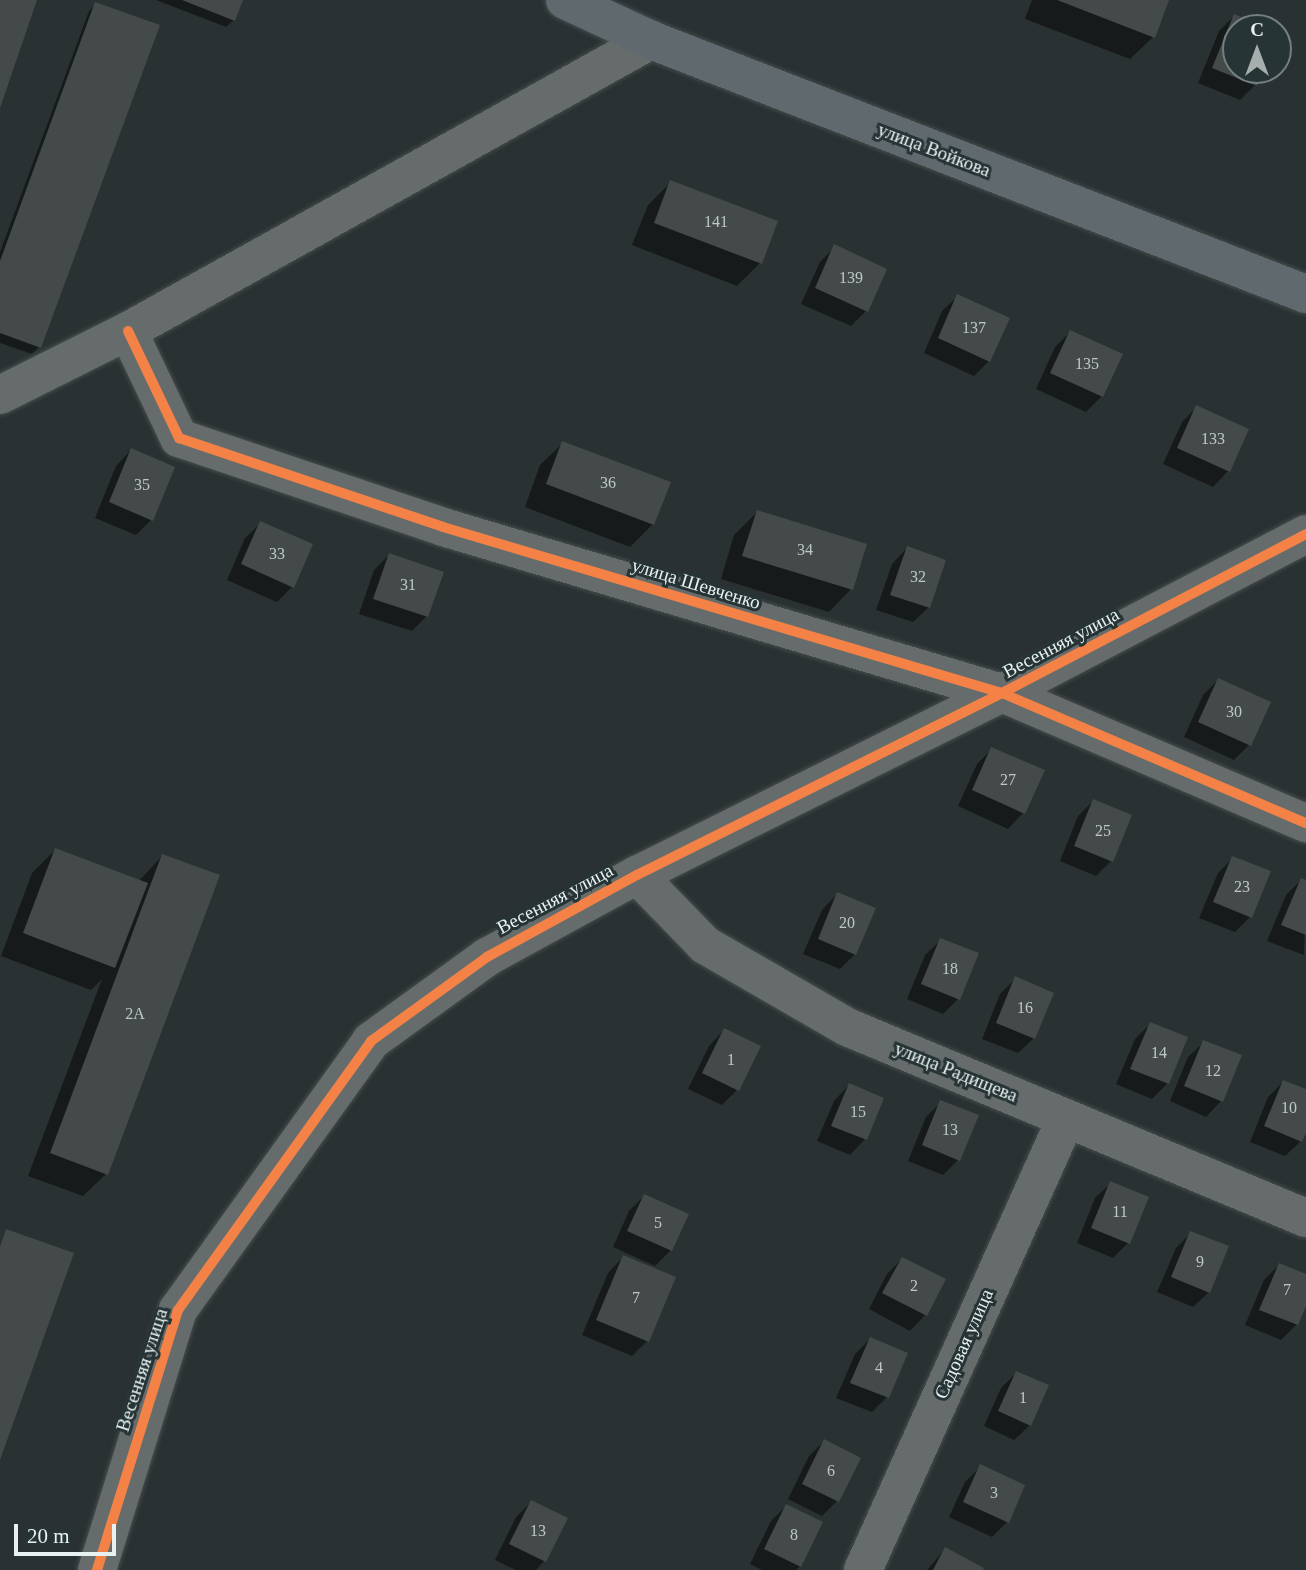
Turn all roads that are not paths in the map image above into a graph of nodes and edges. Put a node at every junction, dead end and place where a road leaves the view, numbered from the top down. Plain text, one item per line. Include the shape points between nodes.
1 (565, 0) edge
2 (651, 40) junction
3 (1306, 294) edge
4 (128, 331) junction
5 (0, 395) edge
6 (1306, 534) edge
7 (1002, 693) junction
8 (1306, 823) edge
9 (637, 875) junction
10 (1066, 1118) junction
11 (1306, 1218) edge
12 (97, 1570) edge
13 (863, 1570) edge

1 - 2 main road, улица Войкова
2 - 3 main road, улица Войкова
2 - 4 street
4 - 5 street
4 - 7 street, улица Шевченко via 179,438 443,527
6 - 7 street, Весенняя улица
7 - 8 street, улица Шевченко
7 - 9 street, Весенняя улица
9 - 10 street, улица Радищева via 705,945 757,978 847,1027
9 - 12 street, Весенняя улица via 487,957 371,1041 178,1310
10 - 11 street, улица Радищева
10 - 13 street, Садовая улица

